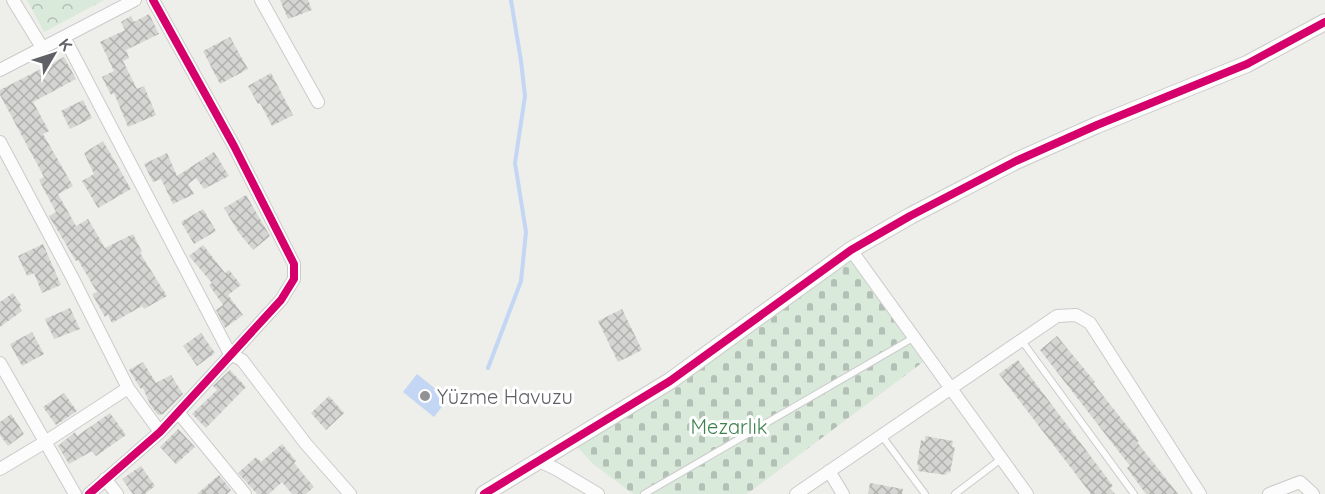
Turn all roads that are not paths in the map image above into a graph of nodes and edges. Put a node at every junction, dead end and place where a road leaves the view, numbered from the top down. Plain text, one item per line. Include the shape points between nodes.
1 (13, 0) edge
2 (153, 0) edge
3 (261, 0) edge
4 (132, 1) edge
5 (1325, 22) edge
6 (64, 37) junction
7 (43, 49) junction
8 (0, 70) edge
9 (318, 102) dead end
10 (0, 142) edge
11 (851, 250) junction
12 (913, 338) junction
13 (1022, 340) junction
14 (230, 354) junction
15 (0, 363) edge
16 (128, 388) junction
17 (951, 388) junction
18 (178, 412) junction
19 (160, 432) junction
20 (882, 435) junction
21 (45, 442) junction
22 (1001, 459) junction
23 (539, 461) junction
24 (0, 469) edge
25 (829, 471) junction
26 (105, 479) junction
27 (75, 494) edge
28 (89, 494) edge
29 (117, 494) edge
30 (245, 494) edge
31 (350, 494) edge
32 (484, 494) edge
33 (598, 494) edge
34 (644, 494) edge
35 (796, 494) edge
36 (843, 494) edge
37 (925, 494) edge
38 (956, 494) edge
39 (1027, 494) edge
40 (1134, 494) edge
41 (1200, 494) edge
42 (1269, 494) edge
43 (1313, 494) edge

1 - 7 street
2 - 14 street via 294,264 294,279 281,300
3 - 9 street
4 - 6 street
5 - 11 street via 1247,64 1016,160
6 - 7 street
6 - 14 street
7 - 8 street
10 - 16 street
11 - 12 street
11 - 23 street via 670,381
12 - 17 street
12 - 34 lane
13 - 17 street
13 - 40 lane
13 - 41 street via 1058,316 1076,315 1090,322
14 - 18 street
14 - 31 street via 242,360
15 - 21 street
16 - 19 street
16 - 21 street
17 - 20 street
17 - 22 street
18 - 19 street
18 - 30 street
19 - 26 street
20 - 25 street
20 - 37 lane
21 - 24 street
21 - 27 street
22 - 38 lane
22 - 39 street
23 - 32 street
23 - 33 street
25 - 35 street
25 - 36 street
26 - 28 street
26 - 29 street
42 - 43 street via 1300,482

